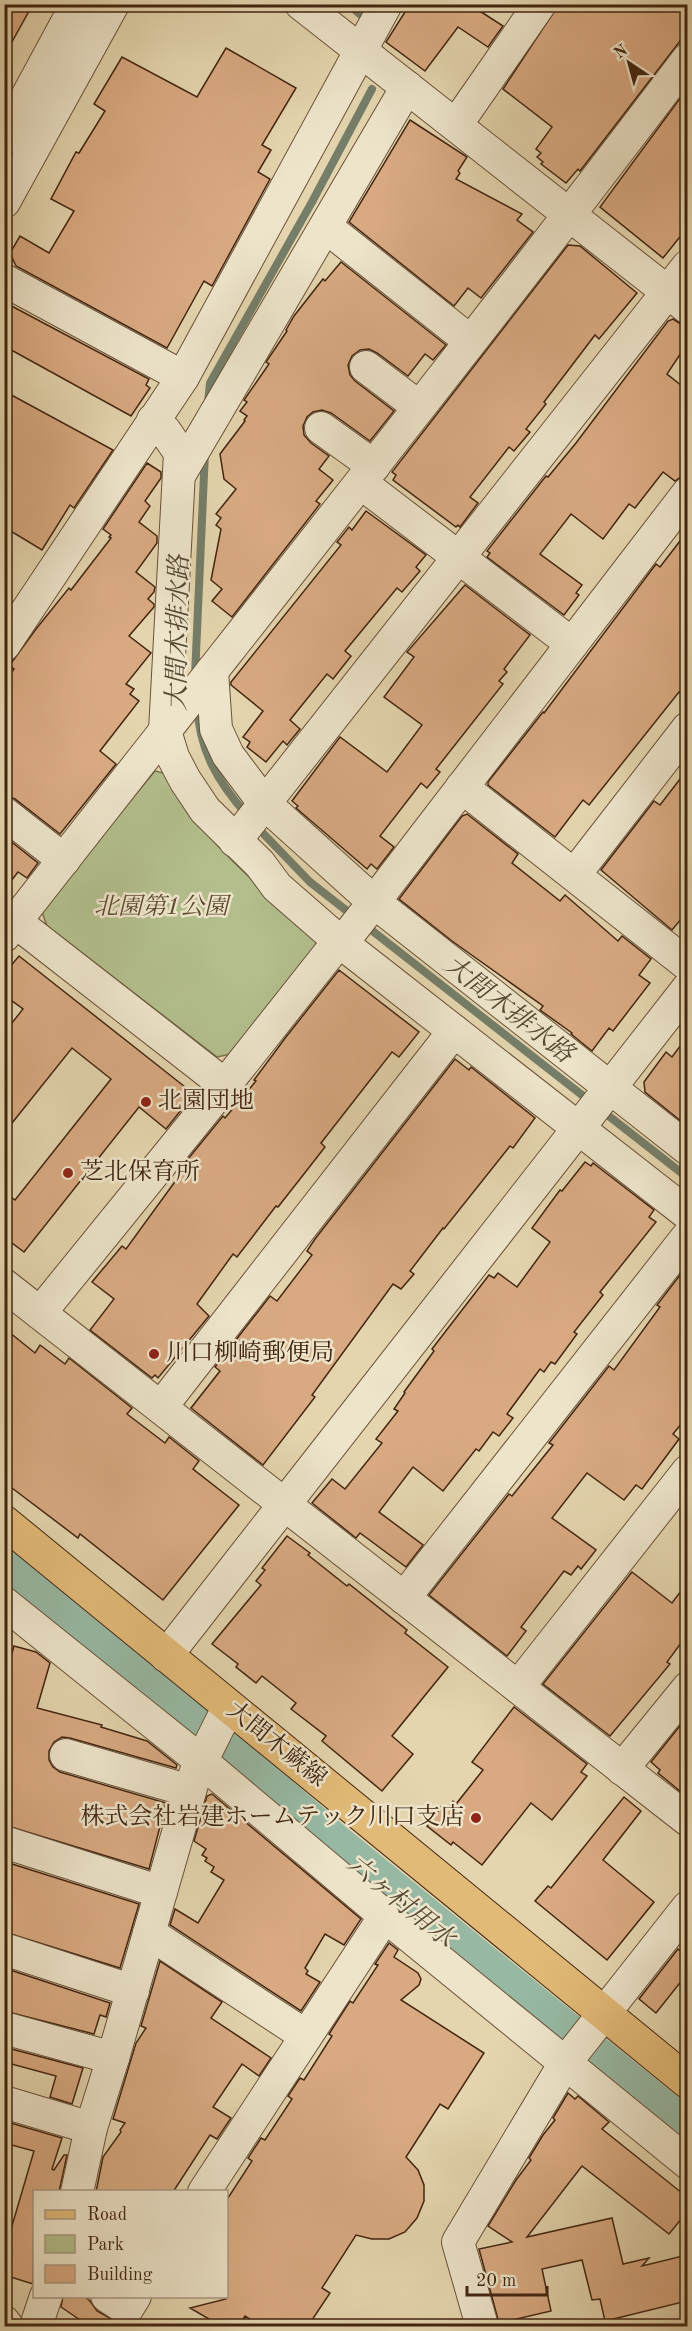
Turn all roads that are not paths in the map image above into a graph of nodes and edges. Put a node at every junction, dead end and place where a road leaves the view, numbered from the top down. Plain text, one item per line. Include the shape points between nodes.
1 (77, 4) edge
2 (113, 4) edge
3 (301, 4) edge
4 (540, 4) edge
5 (374, 31) edge
6 (687, 59) edge
7 (401, 82) junction
8 (456, 125) junction
9 (4, 139) edge
10 (4, 202) edge
11 (570, 215) junction
12 (326, 226) junction
13 (687, 266) edge
14 (4, 280) edge
15 (677, 300) edge
16 (470, 341) junction
17 (366, 367) dead end
18 (183, 377) junction
19 (419, 407) junction
20 (153, 420) junction
21 (321, 428) dead end
22 (180, 474) junction
23 (368, 475) junction
24 (687, 496) edge
25 (458, 558) junction
26 (572, 644) junction
27 (4, 645) edge
28 (208, 676) junction
29 (173, 721) junction
30 (687, 728) edge
31 (462, 787) junction
32 (4, 813) edge
33 (250, 821) junction
34 (64, 860) junction
35 (574, 874) junction
36 (357, 922) junction
37 (10, 929) edge
38 (687, 965) edge
39 (687, 988) edge
40 (454, 1031) junction
41 (225, 1085) junction
42 (609, 1088) junction
43 (578, 1128) junction
44 (687, 1149) edge
45 (687, 1214) edge
46 (687, 1236) edge
47 (4, 1285) edge
48 (40, 1312) junction
49 (161, 1407) junction
50 (687, 1471) edge
51 (285, 1504) junction
52 (5, 1523) edge
53 (404, 1598) junction
54 (6, 1612) edge
55 (166, 1656) junction
56 (518, 1687) junction
57 (687, 1688) edge
58 (229, 1706) junction
59 (66, 1755) dead end
60 (201, 1761) junction
61 (622, 1769) junction
62 (190, 1791) junction
63 (687, 1821) edge
64 (4, 1842) edge
65 (161, 1892) junction
66 (687, 1907) edge
67 (385, 1916) junction
68 (149, 1933) junction
69 (4, 1949) edge
70 (133, 1990) junction
71 (603, 2015) junction
72 (4, 2028) edge
73 (306, 2036) junction
74 (113, 2058) junction
75 (566, 2062) junction
76 (687, 2082) edge
77 (4, 2102) edge
78 (91, 2128) junction
79 (687, 2163) edge
80 (76, 2190) edge
81 (205, 2190) edge
82 (45, 2298) edge
83 (110, 2298) edge
84 (134, 2298) edge
85 (4, 2322) edge
86 (7, 2326) edge
87 (36, 2326) edge
88 (482, 2326) edge

1 - 9 street
2 - 10 street
3 - 5 street
4 - 8 street
5 - 7 street
5 - 18 street
6 - 11 street
7 - 8 street
7 - 12 street
8 - 11 street
11 - 15 street
11 - 16 street
12 - 16 street
12 - 22 street
13 - 15 street
14 - 18 street
15 - 25 street
16 - 19 street
17 - 19 street
18 - 20 street
19 - 23 street
20 - 22 street via 180,453
20 - 27 street
21 - 23 street
22 - 29 street via 171,607
23 - 25 street
23 - 28 street
24 - 26 street
25 - 26 street
25 - 33 street
26 - 31 street
28 - 29 street
28 - 33 street via 216,729
29 - 33 street via 173,757 205,810
29 - 34 street
30 - 35 street
31 - 35 street
31 - 36 street
32 - 34 street
33 - 36 street
33 - 36 street via 260,864 277,887
34 - 37 street
35 - 38 street
36 - 40 street
36 - 41 street
36 - 42 street
37 - 41 street
39 - 42 street
40 - 43 street
40 - 49 street
41 - 48 street
42 - 43 street
42 - 44 street
43 - 45 street
43 - 51 street
46 - 53 street
47 - 48 street
48 - 49 street
49 - 51 street
50 - 56 street
51 - 53 street
51 - 55 street
52 - 55 main road, 大間木蕨線
53 - 56 street
54 - 60 street
55 - 58 main road, 大間木蕨線
56 - 61 street
57 - 61 street
58 - 60 street
58 - 71 main road, 大間木蕨線
59 - 62 street
60 - 62 street
60 - 67 street
61 - 63 street
62 - 65 street
64 - 65 street
65 - 68 street
66 - 71 street
67 - 73 street
67 - 75 street
68 - 70 street
68 - 73 street
69 - 70 street
70 - 74 street
71 - 75 street
71 - 76 main road, 大間木蕨線
72 - 74 street
73 - 81 street
74 - 78 street
75 - 79 street
75 - 88 street via 458,2242
77 - 78 street
78 - 80 street
82 - 87 street
83 - 84 street via 127,2309
85 - 86 street

